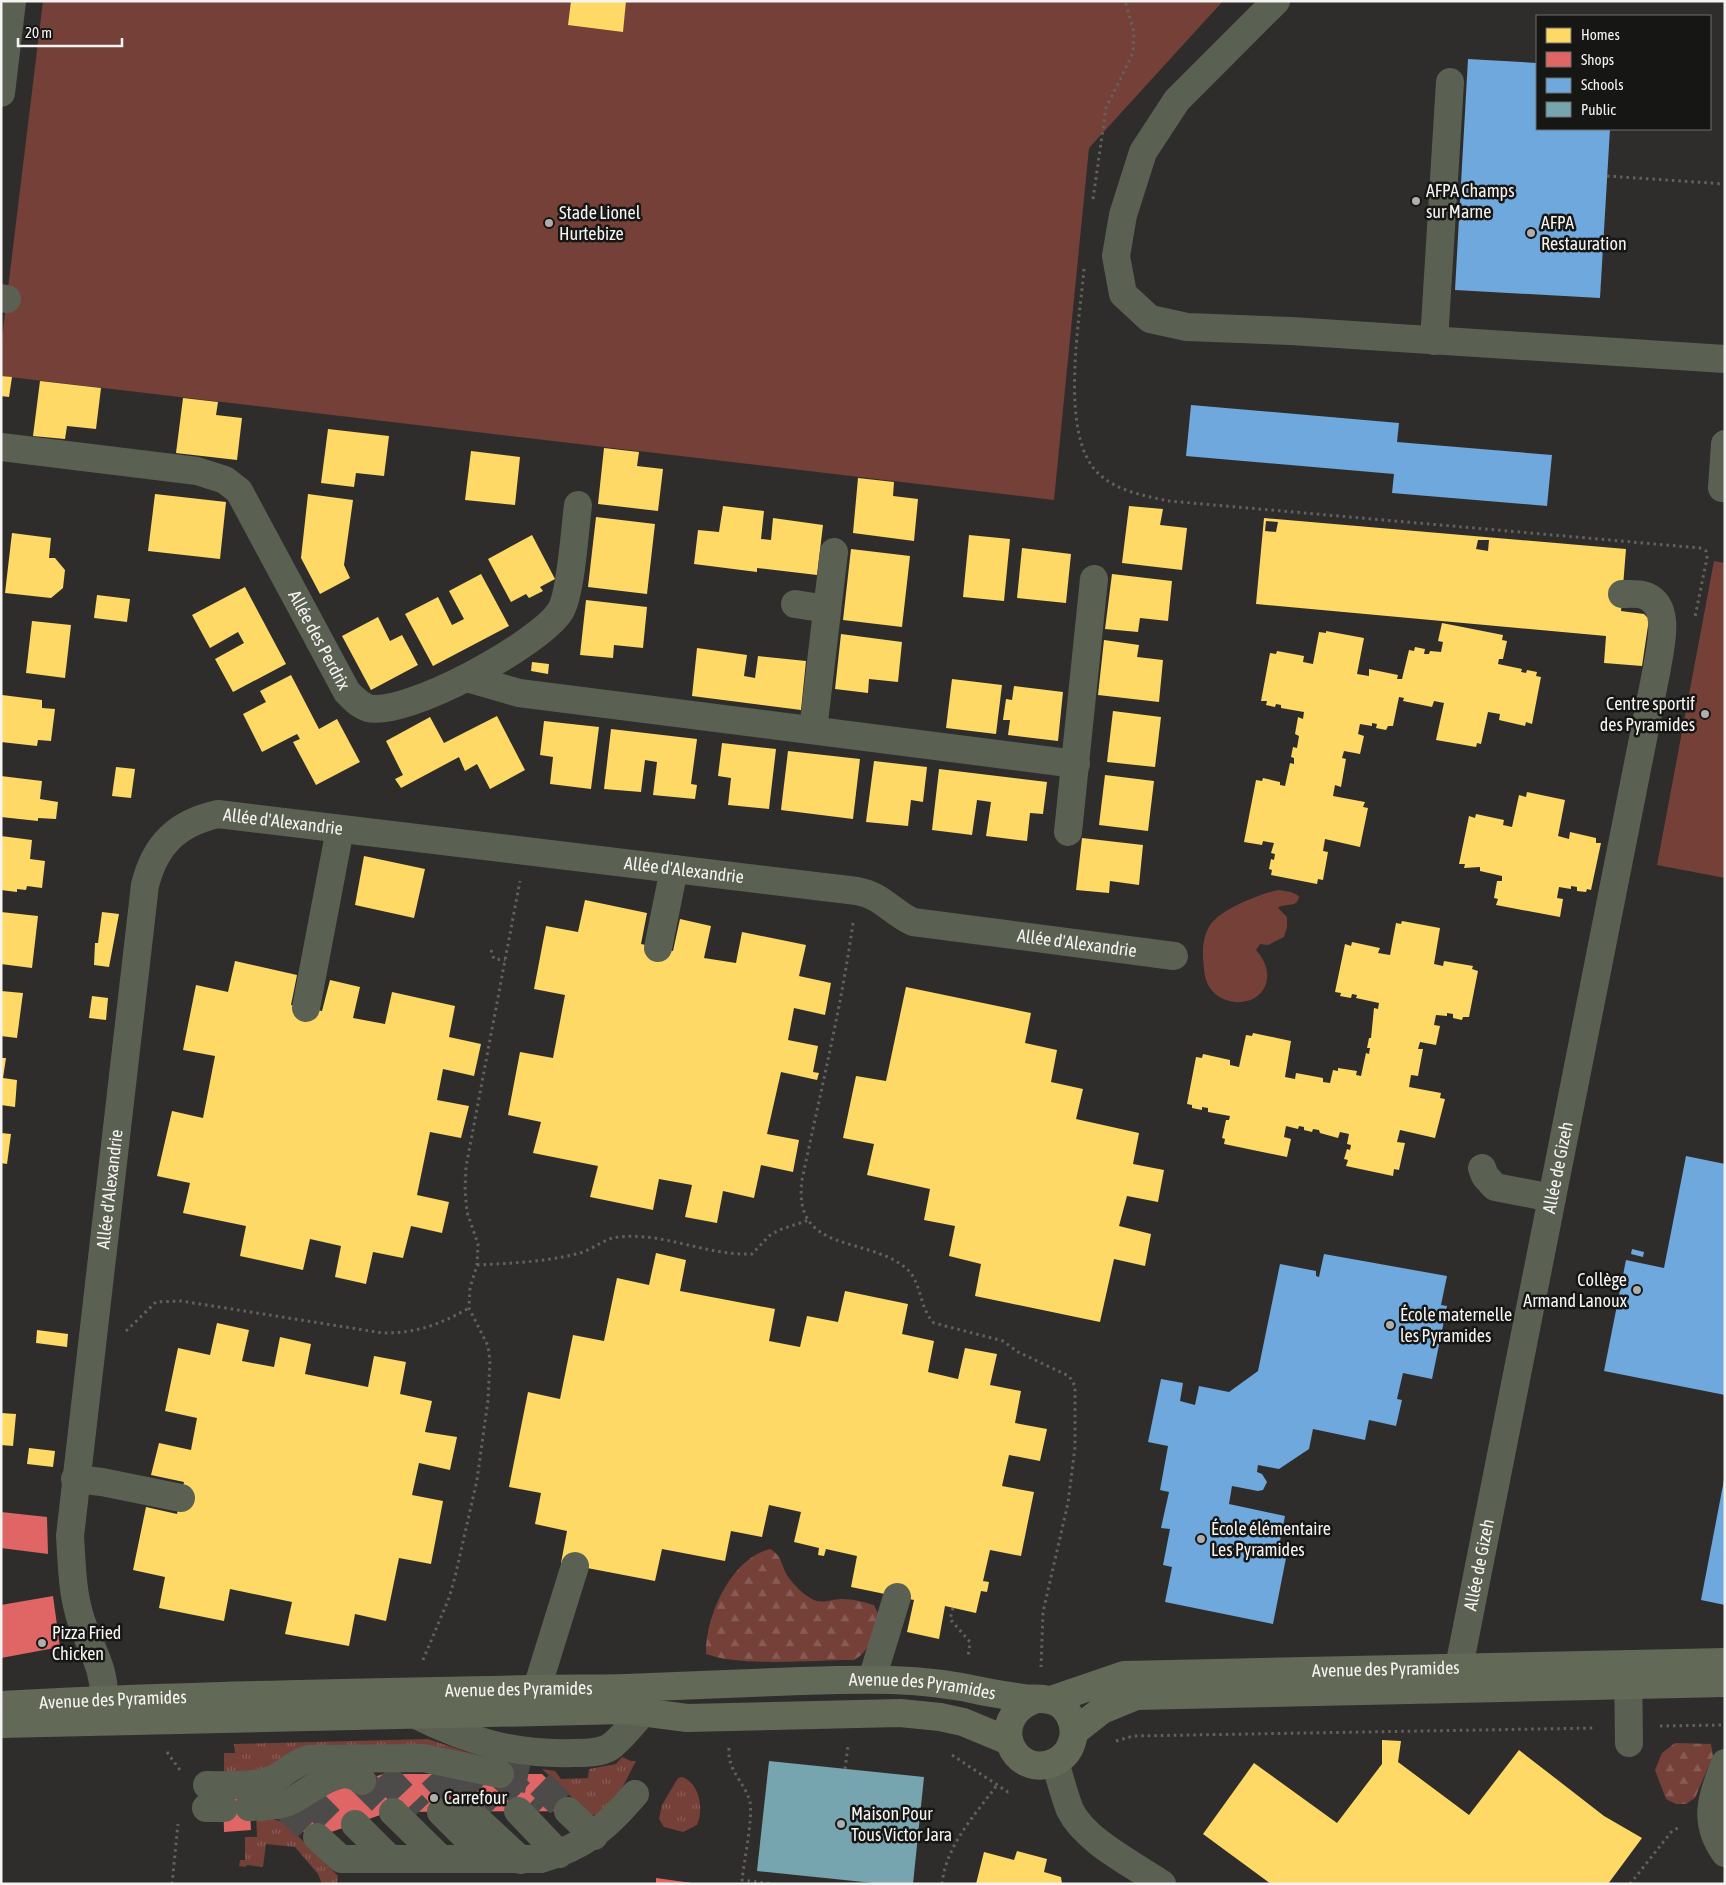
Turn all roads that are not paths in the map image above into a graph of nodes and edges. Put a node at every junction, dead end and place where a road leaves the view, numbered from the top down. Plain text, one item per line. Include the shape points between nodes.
1 (12, 1) edge
2 (1276, 1) edge
3 (1450, 82) dead end
4 (1, 93) edge
5 (1434, 341) junction
6 (1725, 359) edge
7 (1725, 444) edge
8 (1, 447) edge
9 (1722, 488) dead end
10 (578, 505) dead end
11 (834, 552) dead end
12 (1094, 579) dead end
13 (1622, 594) dead end
14 (795, 604) dead end
15 (827, 608) junction
16 (467, 678) junction
17 (813, 730) junction
18 (1076, 764) junction
19 (340, 829) junction
20 (1068, 832) dead end
21 (674, 869) junction
22 (658, 948) dead end
23 (1174, 956) dead end
24 (306, 1008) dead end
25 (1482, 1168) dead end
26 (1552, 1198) junction
27 (75, 1479) junction
28 (181, 1498) dead end
29 (575, 1566) dead end
30 (897, 1597) dead end
31 (1725, 1662) edge
32 (1458, 1667) junction
33 (1628, 1675) junction
34 (872, 1679) junction
35 (1725, 1683) edge
36 (537, 1688) junction
37 (104, 1700) junction
38 (1043, 1700) junction
39 (1, 1705) edge
40 (645, 1711) junction
41 (416, 1715) junction
42 (1, 1724) edge
43 (1074, 1732) junction
44 (1009, 1741) junction
45 (1629, 1743) dead end
46 (1055, 1762) junction
47 (1725, 1763) edge
48 (635, 1794) dead end
49 (222, 1802) joint
50 (568, 1811) dead end
51 (377, 1820) junction
52 (558, 1851) junction
53 (1725, 1853) edge
54 (379, 1859) junction
55 (453, 1859) junction
56 (1162, 1884) edge

1 - 4 street
2 - 5 street via 1178,100 1143,152 1123,215 1116,256 1123,294 1150,318 1188,327
3 - 5 street
5 - 6 street
7 - 9 street
8 - 16 street, Allée des Perdrix via 197,471 225,480 239,491 347,692 357,703 382,709
10 - 16 street, Allée des Perdrix via 562,609 551,624 533,638
11 - 15 street
12 - 18 street
13 - 26 street, Allée de Gizeh via 1645,595 1653,601 1658,608 1662,635 1576,1116
14 - 15 street
15 - 17 street
16 - 17 street via 519,693
17 - 18 street
18 - 20 street
19 - 21 street, Allée d'Alexandrie
19 - 24 street
19 - 27 street, Allée d'Alexandrie via 218,814 186,825 162,846 151,864 136,962
21 - 22 street
21 - 23 street, Allée d'Alexandrie via 872,895 913,922
25 - 26 street via 1495,1187
26 - 32 street, Allée de Gizeh
27 - 28 street
27 - 37 street, Allée d'Alexandrie via 70,1536 74,1593 82,1623 104,1675
29 - 36 street
30 - 34 street
31 - 33 main road, Avenue des Pyramides
32 - 33 main road, Avenue des Pyramides
32 - 38 main road, Avenue des Pyramides via 1124,1675
33 - 35 main road, Avenue des Pyramides
33 - 43 main road, Avenue des Pyramides via 1136,1696 1102,1710
33 - 45 street
34 - 36 main road, Avenue des Pyramides
34 - 38 main road, Avenue des Pyramides via 919,1680
36 - 37 main road, Avenue des Pyramides
37 - 39 main road, Avenue des Pyramides
38 - 43 main road via 1062,1705 1068,1712
38 - 44 main road, Avenue des Pyramides via 1024,1704 1010,1719
40 - 41 main road, Avenue des Pyramides
40 - 41 street via 610,1747 589,1753 540,1754 495,1746 452,1733
40 - 44 main road, Avenue des Pyramides via 687,1718 900,1714 940,1717 963,1722
41 - 42 main road, Avenue des Pyramides
43 - 46 main road, Avenue des Pyramides via 1069,1750
44 - 46 main road via 1022,1760 1044,1765
46 - 56 street via 1071,1810 1081,1826 1093,1838
47 - 53 street via 1710,1812 1713,1834
48 - 52 street via 612,1821
49 - 49 street via 380,1779 309,1759 296,1763 273,1780
50 - 52 street
51 - 54 street
51 - 54 street via 341,1859
51 - 55 street
51 - 55 street
52 - 52 street via 504,1811
52 - 55 street
54 - 55 street

